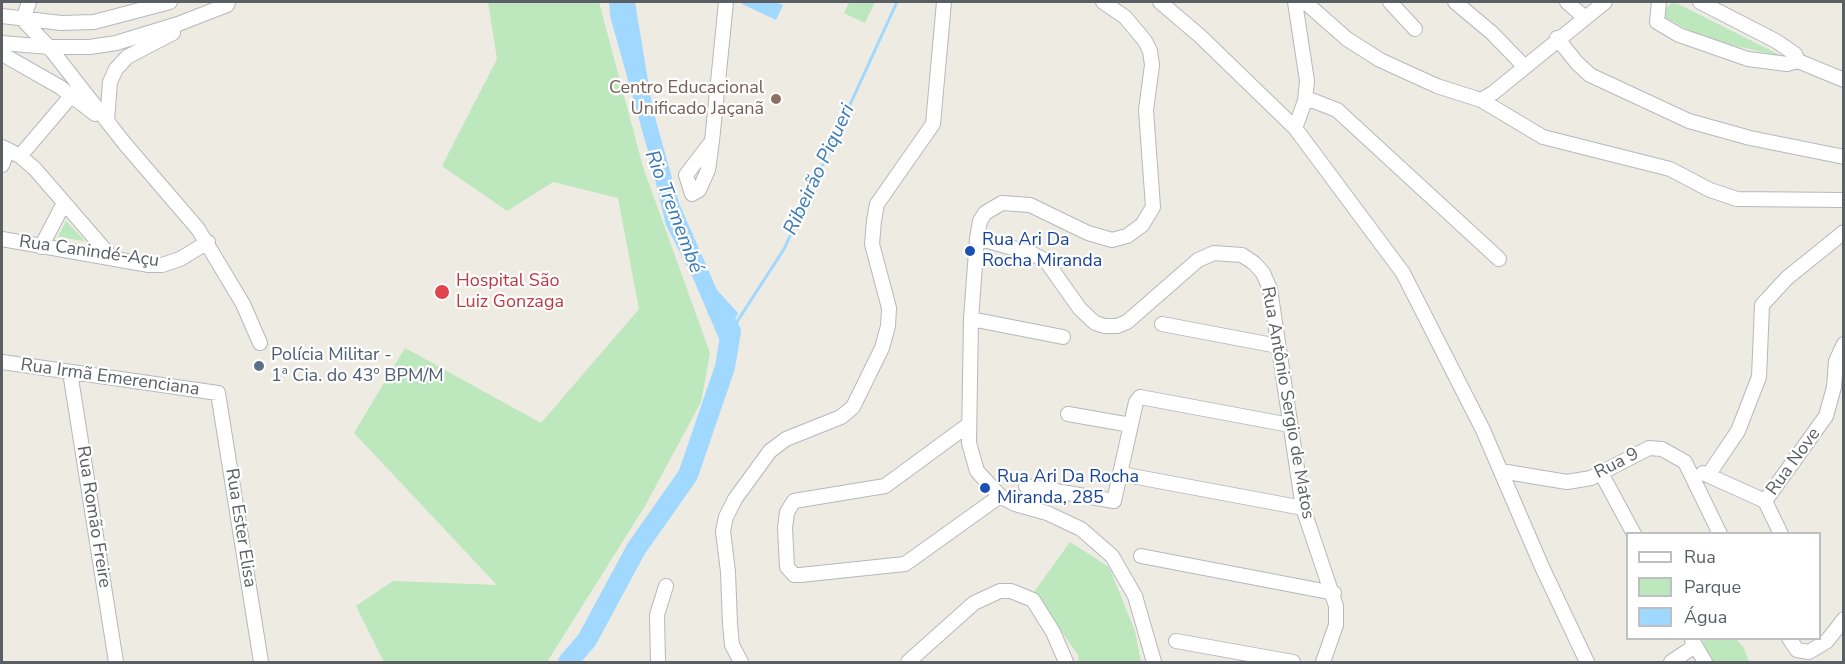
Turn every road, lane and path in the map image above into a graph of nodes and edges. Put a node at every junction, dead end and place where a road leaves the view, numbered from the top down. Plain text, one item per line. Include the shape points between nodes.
1 (29, 2) edge
2 (170, 2) edge
3 (228, 2) edge
4 (726, 2) edge
5 (944, 2) edge
6 (1102, 2) edge
7 (1160, 2) edge
8 (1295, 2) edge
9 (1305, 2) edge
10 (1390, 2) edge
11 (1455, 2) edge
12 (1568, 2) edge
13 (1605, 2) edge
14 (1659, 2) edge
15 (1700, 2) edge
16 (2, 16) edge
17 (1584, 17) junction
18 (23, 20) junction
19 (178, 24) junction
20 (1415, 29) dead end
21 (1557, 38) junction
22 (2, 43) edge
23 (49, 47) junction
24 (2, 54) edge
25 (1798, 61) junction
26 (1524, 66) junction
27 (1844, 80) edge
28 (72, 95) junction
29 (1306, 98) junction
30 (1481, 100) junction
31 (107, 121) junction
32 (1295, 128) junction
33 (712, 141) dead end
34 (10, 151) edge
35 (1844, 157) edge
36 (2, 165) edge
37 (1844, 200) edge
38 (64, 203) junction
39 (1844, 232) edge
40 (977, 238) junction
41 (2, 239) edge
42 (208, 242) junction
43 (40, 246) junction
44 (112, 258) junction
45 (1499, 259) dead end
46 (971, 319) junction
47 (1162, 324) dead end
48 (1063, 337) dead end
49 (260, 343) dead end
50 (1844, 344) edge
51 (1278, 346) junction
52 (2, 362) edge
53 (70, 372) junction
54 (218, 393) joint
55 (1068, 414) dead end
56 (968, 425) junction
57 (1131, 425) junction
58 (1290, 425) junction
59 (1689, 469) junction
60 (1501, 471) junction
61 (1601, 473) junction
62 (1121, 474) junction
63 (1709, 474) junction
64 (1026, 486) dead end
65 (1000, 496) junction
66 (1765, 501) junction
67 (1303, 508) junction
68 (1633, 532) edge
69 (1719, 532) edge
70 (1780, 532) edge
71 (1141, 556) dead end
72 (666, 586) dead end
73 (1334, 593) junction
74 (1844, 619) edge
75 (1790, 640) edge
76 (1176, 641) dead end
77 (1693, 642) edge
78 (1815, 650) edge
79 (116, 663) edge
80 (261, 663) edge
81 (658, 663) edge
82 (741, 663) edge
83 (908, 663) edge
84 (1066, 663) edge
85 (1154, 663) edge
86 (1293, 663) edge
87 (1323, 663) edge
88 (1587, 663) edge
89 (1671, 663) edge
90 (1704, 663) edge

1 - 18 street
2 - 18 street via 94,22
3 - 19 street via 227,6
4 - 33 street
5 - 82 street via 933,124 877,204 872,244 889,308 882,348 853,407 841,417 786,440 770,451 726,517 723,531 732,645
6 - 40 street via 1125,17 1150,51 1146,110 1154,197 1148,218 1127,236 1112,240 1030,205 1002,203 985,213
7 - 32 street
8 - 29 street via 1306,61
9 - 30 street via 1347,39 1380,60 1437,86
10 - 20 street
11 - 26 street
12 - 17 street
13 - 17 street
14 - 25 street via 1657,22 1679,35 1748,59 1787,64
15 - 25 street via 1782,45 1796,54
16 - 18 street
17 - 21 street
18 - 23 street
19 - 23 street via 116,43
19 - 31 street via 174,32 128,57 116,69 110,82
21 - 26 street
21 - 35 street via 1590,75 1679,116 1724,132
22 - 23 street
23 - 31 street
24 - 28 street
25 - 27 street
26 - 30 street
28 - 31 street
28 - 34 street
29 - 32 street
29 - 45 street via 1337,110
30 - 37 street via 1543,137 1670,169 1737,199
31 - 42 street
32 - 60 street via 1403,273
34 - 36 street
34 - 38 street
38 - 43 street
38 - 44 street
39 - 63 street via 1787,278 1762,305 1759,377 1738,431
40 - 46 street
40 - 51 street, Rua Antônio Sergio de Matos via 1039,256 1087,316 1105,326 1127,322 1198,260 1214,253 1242,255 1254,263 1270,289
41 - 43 street, Rua Canindé-Açu
42 - 44 street, Rua Canindé-Açu via 162,265
42 - 49 street
43 - 44 street, Rua Canindé-Açu
46 - 48 street
46 - 56 street
47 - 51 street
50 - 66 street, Rua Nove via 1836,361 1826,416
51 - 58 street, Rua Antônio Sergio de Matos
52 - 53 street, Rua Irmã Emerenciana
53 - 54 street, Rua Irmã Emerenciana
53 - 79 street, Rua Romão Freire
54 - 80 street, Rua Ester Elisa
55 - 57 street
56 - 65 street via 976,471
56 - 65 street via 885,486 794,501 784,528 787,567 794,575 800,575 905,564
57 - 58 street via 1140,397
57 - 62 street
58 - 67 street, Rua Antônio Sergio de Matos
59 - 61 street, Rua 9 via 1675,455 1653,447
59 - 63 street, Rua Nove
59 - 69 street
60 - 61 street, Rua 9 via 1562,482
60 - 88 street
61 - 68 street
62 - 64 street via 1112,502
62 - 67 street
63 - 66 street, Rua Nove
65 - 85 street via 1063,520 1100,543 1126,576
66 - 70 street
67 - 73 street, Rua Antônio Sergio de Matos
71 - 73 street
72 - 81 street via 657,615
73 - 87 street, Rua Antônio Sergio de Matos via 1336,625
74 - 78 street
75 - 78 street via 1797,650
76 - 86 street
77 - 89 street
77 - 90 street
83 - 84 street via 974,603 1000,591 1033,600

